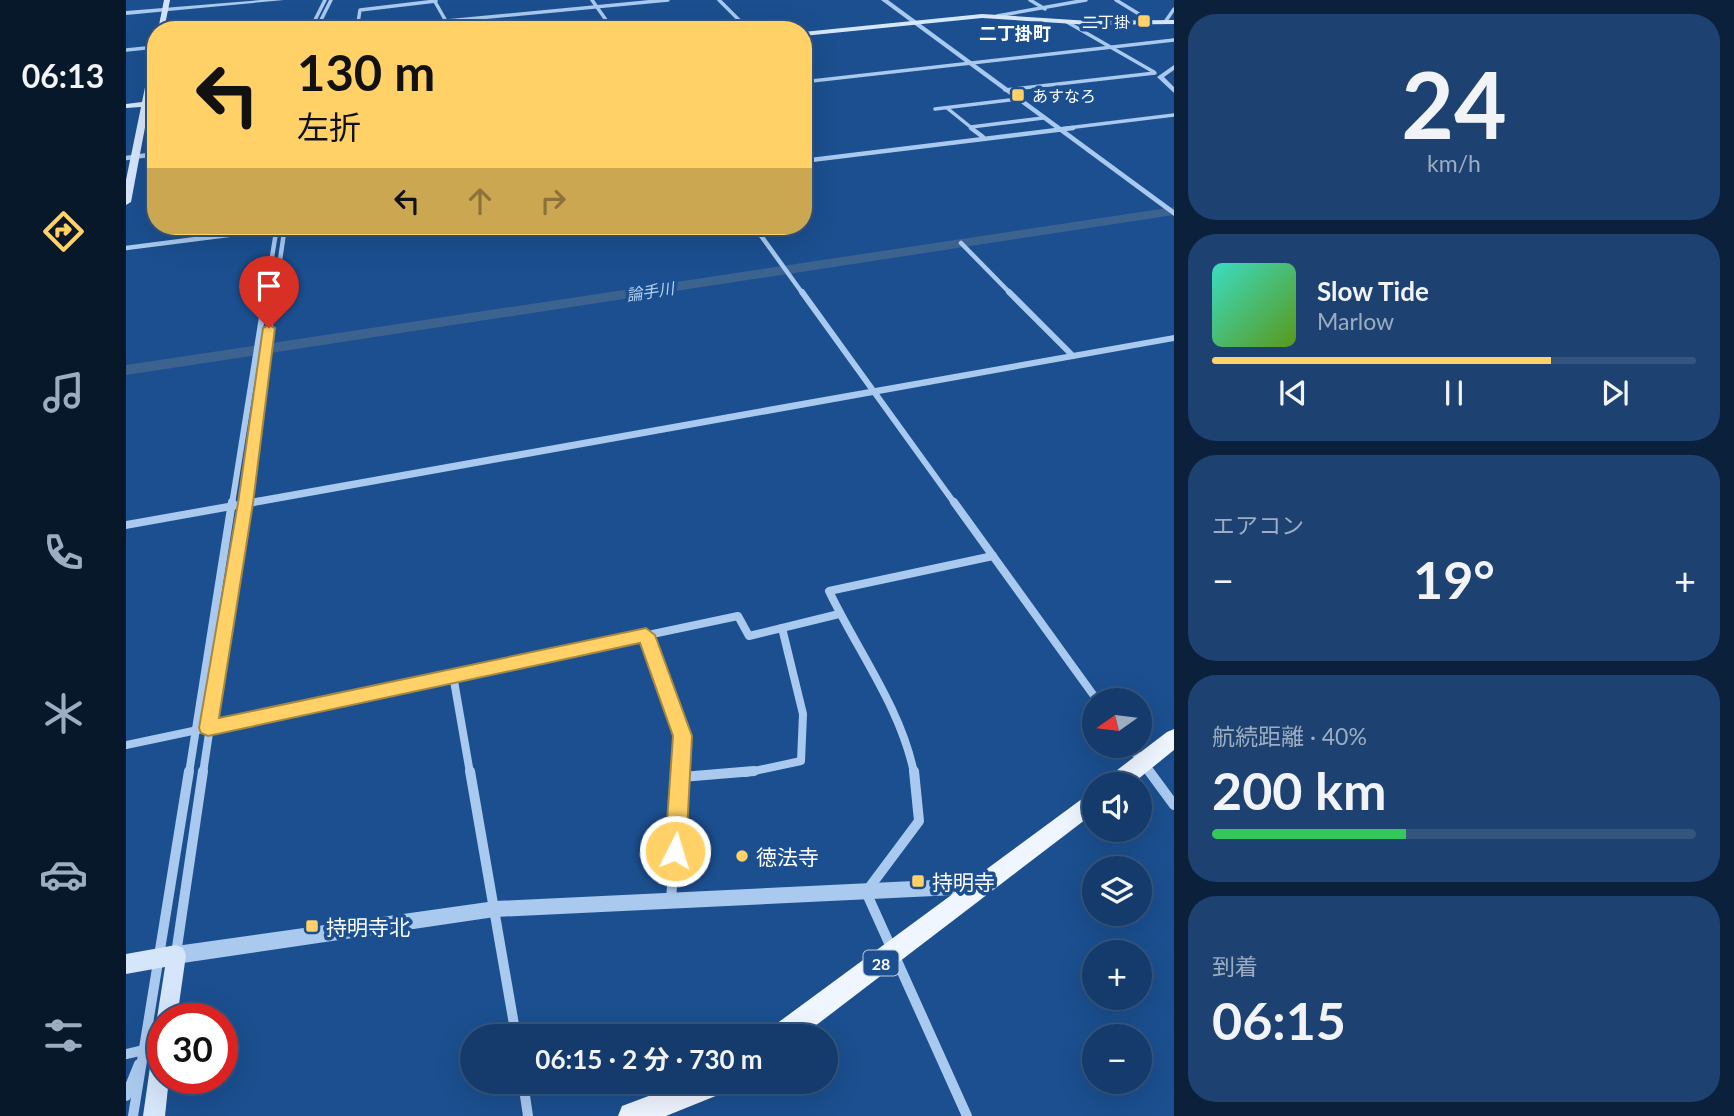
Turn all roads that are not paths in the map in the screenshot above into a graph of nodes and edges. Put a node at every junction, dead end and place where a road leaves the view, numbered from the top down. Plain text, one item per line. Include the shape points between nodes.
1 (167, 0) edge
2 (281, 0) edge
3 (328, 0) edge
4 (592, 0) edge
5 (668, 0) edge
6 (719, 0) edge
7 (884, 0) edge
8 (1030, 0) edge
9 (1086, 0) edge
10 (1116, 0) edge
11 (435, 1) edge
12 (597, 7) junction
13 (1045, 9) junction
14 (1174, 9) edge
15 (165, 10) junction
16 (126, 13) edge
17 (997, 16) junction
18 (163, 21) edge
19 (315, 21) edge
20 (320, 21) edge
21 (358, 21) edge
22 (447, 21) joint
23 (607, 21) edge
24 (740, 21) edge
25 (1064, 21) junction
26 (1152, 22) junction
27 (1165, 22) junction
28 (1174, 22) edge
29 (916, 23) junction
30 (1174, 27) edge
31 (812, 33) edge
32 (1174, 40) edge
33 (1112, 47) junction
34 (147, 48) edge
35 (126, 50) edge
36 (968, 64) junction
37 (1174, 66) edge
38 (1157, 75) junction
39 (812, 81) edge
40 (1005, 90) junction
41 (1174, 91) edge
42 (147, 99) edge
43 (1018, 99) junction
44 (146, 104) junction
45 (126, 106) edge
46 (947, 108) junction
47 (935, 109) dead end
48 (1174, 115) edge
49 (1042, 118) junction
50 (971, 127) junction
51 (1057, 128) junction
52 (984, 138) junction
53 (131, 157) edge
54 (812, 160) edge
55 (126, 202) edge
56 (1174, 214) edge
57 (222, 235) edge
58 (280, 235) edge
59 (280, 235) edge
60 (761, 235) edge
61 (962, 244) dead end
62 (126, 248) edge
63 (1174, 338) edge
64 (1073, 356) junction
65 (873, 391) junction
66 (245, 503) junction
67 (232, 505) junction
68 (126, 525) edge
69 (993, 556) junction
70 (839, 614) junction
71 (782, 628) junction
72 (646, 635) junction
73 (453, 675) junction
74 (1088, 688) edge
75 (208, 728) junction
76 (195, 730) junction
77 (1174, 738) edge
78 (126, 745) edge
79 (1139, 758) edge
80 (1144, 764) junction
81 (1133, 772) edge
82 (682, 776) junction
83 (1174, 805) edge
84 (1082, 809) edge
85 (976, 886) junction
86 (866, 892) junction
87 (671, 901) junction
88 (495, 909) junction
89 (894, 954) junction
90 (167, 957) junction
91 (126, 964) edge
92 (160, 1003) edge
93 (167, 1003) edge
94 (514, 1024) edge
95 (798, 1024) edge
96 (147, 1049) edge
97 (126, 1054) edge
98 (147, 1059) edge
99 (147, 1068) edge
100 (154, 1094) edge
101 (525, 1094) edge
102 (688, 1094) edge
103 (126, 1096) edge
104 (133, 1116) edge
105 (154, 1116) edge
106 (528, 1116) edge
107 (632, 1116) edge
108 (967, 1116) edge

1 - 15 main road
2 - 15 street
3 - 19 street
3 - 20 street
4 - 12 street
5 - 12 street
6 - 24 street
7 - 29 street
8 - 13 street
9 - 13 street
10 - 26 street
11 - 21 street via 360,10
11 - 22 street
12 - 22 street
12 - 23 street
13 - 17 street
14 - 27 street
15 - 16 street
15 - 18 main road
17 - 25 main road
17 - 29 main road
25 - 26 main road
25 - 33 street
26 - 27 main road
27 - 28 main road
27 - 30 street
29 - 31 main road
29 - 36 street
32 - 33 street
33 - 36 street
33 - 38 street
34 - 35 street
36 - 39 street
36 - 40 street
37 - 38 street
38 - 40 street
38 - 41 street
40 - 43 street
42 - 44 main road
43 - 46 street
43 - 49 street
44 - 45 main road
44 - 53 main road
46 - 47 street
46 - 50 street
48 - 51 street
49 - 50 street
49 - 51 street
50 - 52 street
51 - 52 street
51 - 56 street
52 - 54 street
53 - 55 main road
57 - 62 street
58 - 66 street
59 - 67 street
60 - 65 street
61 - 64 street
63 - 64 street
64 - 65 street
65 - 66 street
65 - 69 street
66 - 67 street
66 - 75 street
67 - 68 street
67 - 76 street
69 - 70 street via 829,591
69 - 74 street
70 - 71 street
70 - 86 street via 908,747 916,788 919,821
71 - 72 street via 748,636 738,616
71 - 82 street via 803,714 801,761 735,775
72 - 73 street
72 - 82 street via 682,736
73 - 75 street
73 - 88 street
75 - 76 street
75 - 90 street
76 - 78 street
76 - 90 street
77 - 80 main road
79 - 80 street
80 - 81 main road
80 - 83 street
82 - 87 street
84 - 85 main road, 28
85 - 86 street
85 - 89 main road, 28
86 - 87 street
86 - 89 street
87 - 88 street
88 - 90 street
88 - 94 street
89 - 95 main road, 28
89 - 108 street
90 - 91 main road
90 - 92 street
90 - 93 main road
96 - 97 street
98 - 103 street
99 - 104 street
100 - 105 main road
101 - 106 street
102 - 107 main road

